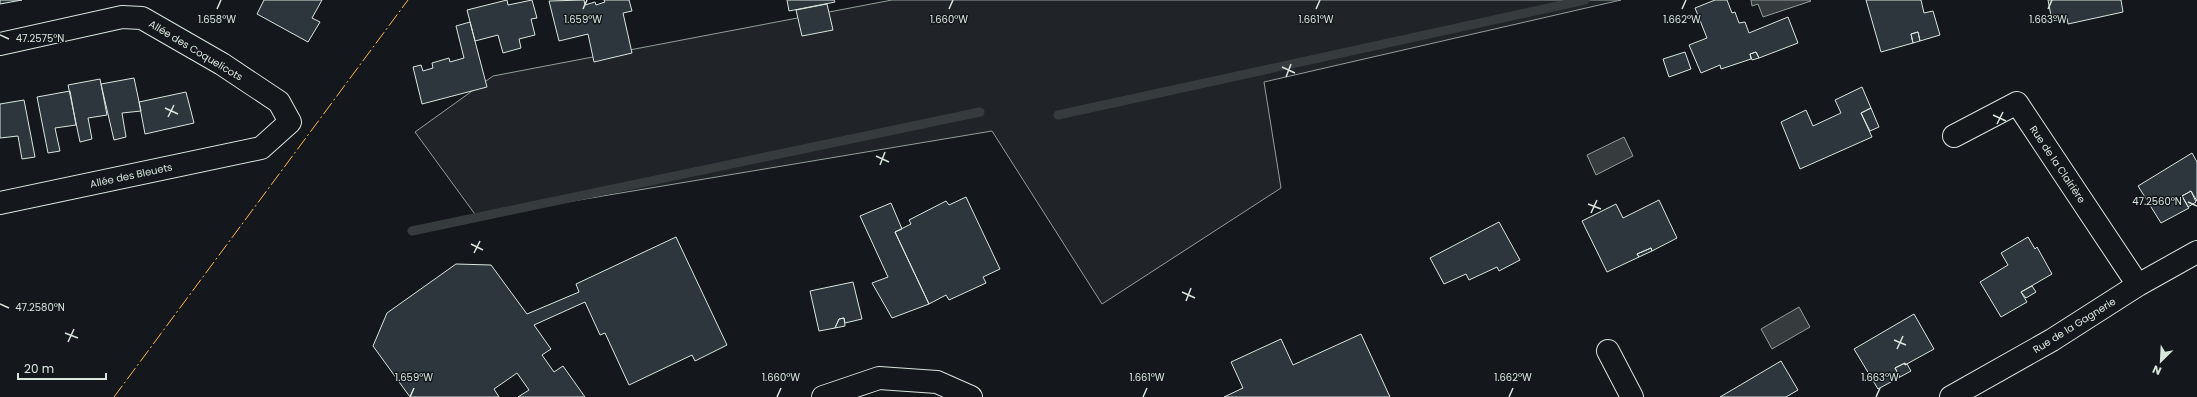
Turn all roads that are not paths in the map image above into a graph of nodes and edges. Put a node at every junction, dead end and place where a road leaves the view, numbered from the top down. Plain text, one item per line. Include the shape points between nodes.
1 (0, 44) edge
2 (1954, 136) dead end
3 (261, 148) joint
4 (0, 203) edge
5 (2197, 252) edge
6 (2138, 285) junction
7 (1608, 351) dead end
8 (822, 397) edge
9 (971, 397) edge
10 (1632, 397) edge
11 (1951, 397) edge

1 - 3 street, Allée des Coquelicots via 122,17 142,18 222,64 279,102 290,122
2 - 6 street, Rue de la Clairière via 2017,103
3 - 4 street, Allée des Bleuets
5 - 6 street, Rue de la Gagnerie
6 - 11 street, Rue de la Gagnerie via 2052,340
7 - 10 street
8 - 9 street via 879,378 937,382

